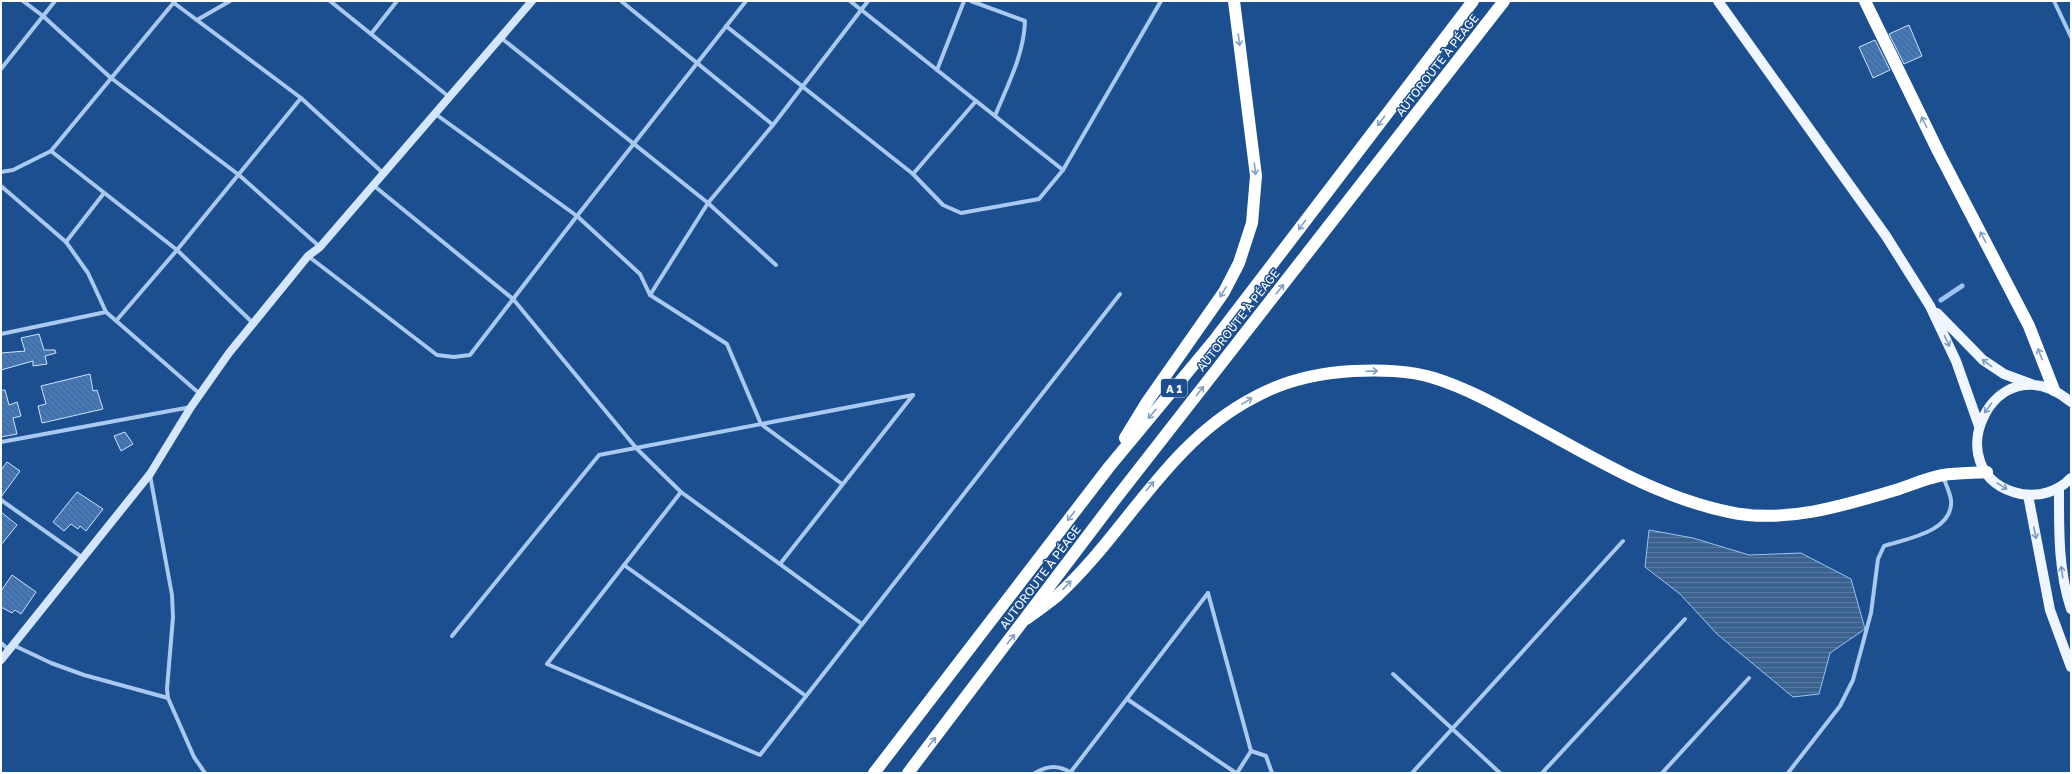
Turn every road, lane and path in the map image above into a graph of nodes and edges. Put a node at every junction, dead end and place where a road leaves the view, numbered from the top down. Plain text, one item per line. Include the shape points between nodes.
1 (23, 1) edge
2 (55, 1) edge
3 (230, 1) edge
4 (330, 1) edge
5 (397, 1) edge
6 (532, 1) edge
7 (621, 1) edge
8 (746, 1) edge
9 (850, 1) edge
10 (868, 1) edge
11 (964, 1) edge
12 (971, 1) edge
13 (1161, 1) edge
14 (1234, 1) edge
15 (1473, 1) edge
16 (1504, 1) edge
17 (1718, 1) edge
18 (1865, 1) edge
19 (2054, 1) edge
20 (174, 2) edge
21 (861, 9) junction
22 (43, 16) junction
23 (196, 20) junction
24 (726, 26) junction
25 (371, 34) junction
26 (500, 37) junction
27 (2071, 37) edge
28 (697, 64) junction
29 (1, 68) edge
30 (937, 70) junction
31 (111, 78) junction
32 (802, 86) junction
33 (448, 96) junction
34 (301, 98) junction
35 (976, 101) junction
36 (434, 113) junction
37 (995, 116) junction
38 (773, 125) junction
39 (633, 144) junction
40 (51, 151) junction
41 (1063, 170) junction
42 (1, 172) edge
43 (383, 173) junction
44 (913, 174) junction
45 (239, 175) junction
46 (373, 185) junction
47 (1, 186) edge
48 (104, 193) junction
49 (708, 203) junction
50 (577, 216) junction
51 (66, 242) junction
52 (320, 247) junction
53 (177, 250) junction
54 (308, 256) junction
55 (776, 265) dead end
56 (1120, 294) dead end
57 (650, 295) junction
58 (513, 298) junction
59 (1930, 306) junction
60 (106, 312) junction
61 (116, 321) junction
62 (254, 324) junction
63 (1, 334) edge
64 (2035, 386) junction
65 (2054, 390) junction
66 (200, 394) junction
67 (2071, 402) edge
68 (191, 407) junction
69 (761, 424) junction
70 (1979, 426) junction
71 (1, 442) edge
72 (637, 449) junction
73 (1109, 467) junction
74 (1987, 472) junction
75 (150, 474) junction
76 (1943, 475) junction
77 (2071, 478) edge
78 (842, 484) junction
79 (2059, 488) junction
80 (681, 492) junction
81 (2028, 495) junction
82 (1, 500) edge
83 (1623, 541) dead end
84 (83, 558) junction
85 (780, 564) junction
86 (624, 565) junction
87 (2071, 609) edge
88 (1026, 619) junction
89 (1685, 619) dead end
90 (862, 624) junction
91 (452, 636) dead end
92 (1, 643) edge
93 (11, 647) junction
94 (1, 660) edge
95 (2071, 667) edge
96 (1392, 674) dead end
97 (1749, 678) dead end
98 (806, 696) junction
99 (168, 698) junction
100 (1127, 699) junction
101 (1452, 730) junction
102 (1251, 751) junction
103 (205, 773) edge
104 (874, 773) edge
105 (908, 773) edge
106 (1035, 773) edge
107 (1071, 773) edge
108 (1236, 773) edge
109 (1272, 773) edge
110 (1412, 773) edge
111 (1500, 773) edge
112 (1542, 773) edge
113 (1662, 773) edge
114 (1788, 773) edge

1 - 22 street
2 - 22 street
3 - 23 street
4 - 25 street
5 - 25 street
6 - 26 street
7 - 28 street
8 - 24 street
9 - 21 street
10 - 21 street
11 - 30 street
12 - 37 street via 1025,21 1018,60
13 - 41 street
14 -> 73 highway via 1256,176 1250,231 1224,292 1147,402
15 -> 73 highway, A 1 via 1216,338
88 -> 16 highway, AUTOROUTE À PÉAGE / A 1 via 1119,495
17 - 59 main road via 1886,236
65 -> 18 highway via 2030,326 1938,151
19 - 27 street
20 - 23 street
20 - 31 street
21 - 30 street
21 - 32 street
22 - 29 street
22 - 31 street
23 - 34 street
24 - 28 street
24 - 32 street
25 - 33 street
26 - 33 street
26 - 39 street
28 - 38 street
28 - 39 street
30 - 35 street
31 - 40 street
31 - 45 street
32 - 38 street
32 - 44 street
33 - 36 street
34 - 43 street
34 - 45 street
35 - 37 street
35 - 44 street
36 - 43 street
36 - 50 street
37 - 41 street
38 - 49 street
39 - 49 street
39 - 50 street
40 - 42 street via 13,170
40 - 48 street
41 - 44 street via 1039,199 961,213 943,205
43 - 46 street
45 - 52 street
45 - 53 street
46 - 52 street
46 - 58 street
47 - 51 street
48 - 51 street
48 - 53 street
49 - 55 street
49 - 57 street
50 - 57 street via 640,274
50 - 58 street
51 - 60 street via 88,273
52 - 54 street
53 - 61 street
53 - 62 street
54 - 58 street via 437,355 470,355
54 - 62 street
56 - 90 street
57 - 69 street via 727,344
58 - 72 street
64 -> 59 main road via 2004,374 1983,360
59 -> 70 main road via 1956,361
60 - 61 street
60 - 63 street
61 - 66 street
62 - 66 street via 229,353
64 - 65 main road
64 -> 70 main road via 2020,387 2006,392 1989,407
65 - 67 main road
66 - 68 street
68 - 71 street
68 - 75 street
69 - 72 street
69 - 78 street
69 - 78 street via 913,395
70 - 74 main road via 1977,442 1980,458
72 - 80 street
72 - 91 street via 599,455
73 -> 104 highway, A 1
74 - 76 highway
74 -> 81 main road via 1998,484
75 - 84 street
75 - 99 street via 172,595
88 -> 76 highway via 1057,596 1158,477 1191,442 1222,416 1254,397 1293,380 1336,372 1387,370 1433,378 1476,394 1618,471 1668,494 1750,516 1804,513 1866,499
76 - 114 street via 1951,501 1947,514 1935,529 1911,540 1884,546 1878,559 1871,613 1853,680 1840,706
77 - 79 main road
78 - 85 street
79 - 81 main road via 2044,494
87 -> 79 main road via 2064,589 2060,561
80 - 85 street
80 - 86 street
81 -> 95 main road via 2050,610
82 - 84 street
83 - 101 street
84 - 93 street
85 - 90 street
86 - 98 street
86 - 98 street via 547,664 760,756
105 -> 88 highway, AUTOROUTE À PÉAGE / A 1
89 - 112 street
90 - 98 street
92 - 93 street
93 - 94 street
93 - 99 street via 84,675
96 - 101 street
97 - 113 street
99 - 103 street via 194,757
100 - 102 street via 1208,593
100 - 107 street
100 - 108 street
101 - 110 street
101 - 111 street
102 - 108 street
102 - 109 street via 1266,756
106 - 107 street via 1051,766

